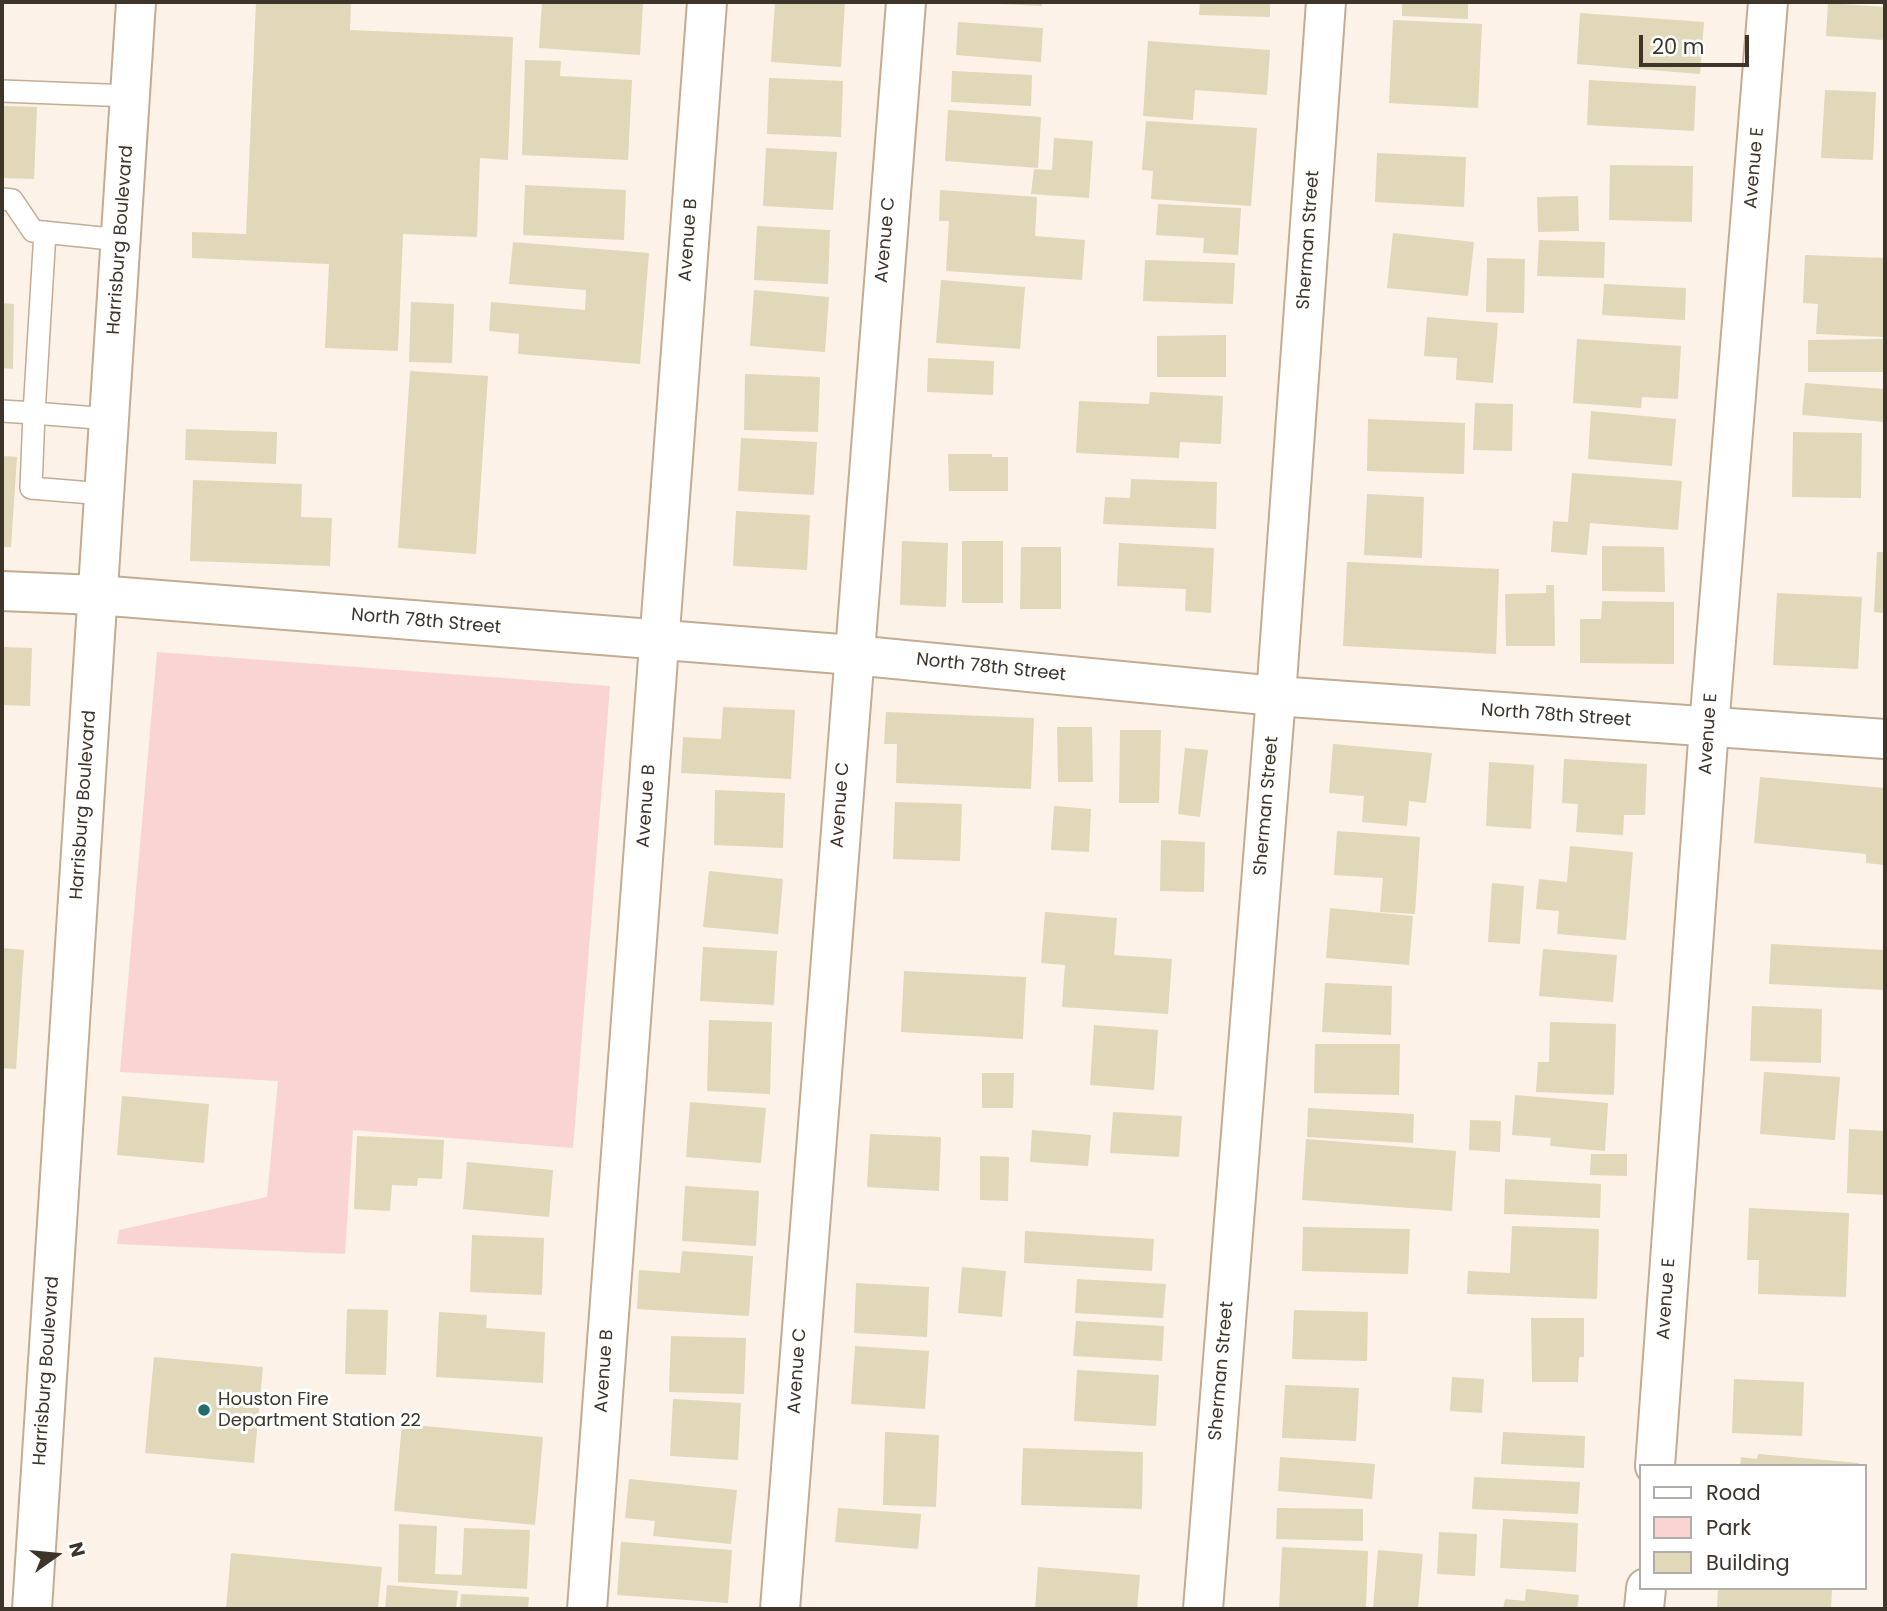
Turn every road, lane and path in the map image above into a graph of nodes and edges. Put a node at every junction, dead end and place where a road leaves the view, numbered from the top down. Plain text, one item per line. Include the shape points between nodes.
1 (136, 2) edge
2 (707, 2) edge
3 (905, 2) edge
4 (1326, 2) edge
5 (1768, 2) edge
6 (2, 91) edge
7 (130, 96) junction
8 (2, 199) edge
9 (45, 232) junction
10 (121, 240) junction
11 (2, 411) edge
12 (34, 413) junction
13 (109, 419) junction
14 (104, 494) junction
15 (2, 591) edge
16 (97, 595) junction
17 (660, 641) junction
18 (853, 655) junction
19 (1276, 696) junction
20 (1709, 727) junction
21 (1885, 739) edge
22 (1655, 1464) edge
23 (1646, 1590) edge
24 (32, 1609) edge
25 (587, 1609) edge
26 (780, 1609) edge
27 (1203, 1609) edge
28 (1644, 1609) edge

1 - 7 street, Harrisburg Boulevard
2 - 17 street, Avenue B
3 - 18 street, Avenue C
4 - 19 street, Sherman Street
5 - 20 street, Avenue E
6 - 7 lane
7 - 10 street, Harrisburg Boulevard
8 - 9 lane via 12,200 33,231
9 - 10 lane
9 - 12 lane
10 - 13 street, Harrisburg Boulevard
11 - 12 lane
12 - 13 lane
12 - 14 lane via 31,488
13 - 14 street, Harrisburg Boulevard
14 - 16 street, Harrisburg Boulevard
15 - 16 street, North 78th Street
16 - 17 street, North 78th Street
16 - 24 street, Harrisburg Boulevard
17 - 18 street, North 78th Street
17 - 25 street, Avenue B
18 - 19 street, North 78th Street
18 - 26 street, Avenue C
19 - 20 street, North 78th Street
19 - 27 street, Sherman Street
20 - 21 street, North 78th Street
20 - 22 street, Avenue E
23 - 28 street

